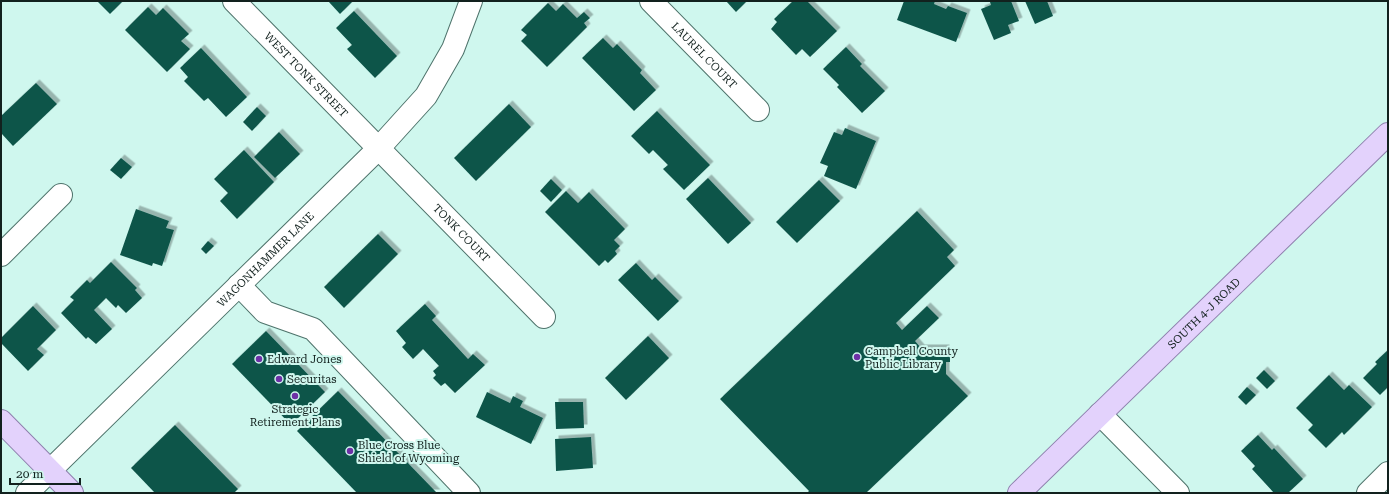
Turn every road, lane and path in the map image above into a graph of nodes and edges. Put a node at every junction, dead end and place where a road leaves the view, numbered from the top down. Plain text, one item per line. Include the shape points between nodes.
1 (234, 1) edge
2 (471, 1) edge
3 (651, 1) edge
4 (758, 110) dead end
5 (1388, 134) edge
6 (378, 149) junction
7 (61, 195) dead end
8 (1, 255) edge
9 (238, 285) junction
10 (544, 317) dead end
11 (1100, 414) junction
12 (1, 421) edge
13 (49, 470) junction
14 (1388, 473) edge
15 (27, 493) edge
16 (72, 493) edge
17 (469, 493) edge
18 (1019, 493) edge
19 (1178, 493) edge
20 (1368, 493) edge

1 - 6 street, WEST TONK STREET
2 - 6 street, WAGONHAMMER LANE via 453,49 426,96
3 - 4 street, LAUREL COURT
5 - 11 main road, SOUTH 4-J ROAD
6 - 9 street, WAGONHAMMER LANE
6 - 10 street, TONK COURT
7 - 8 street
9 - 13 street, WAGONHAMMER LANE
9 - 17 street via 265,312 313,329
11 - 18 main road, SOUTH 4-J ROAD
11 - 19 street
12 - 13 main road
13 - 15 street, WAGONHAMMER LANE
13 - 16 main road
14 - 20 street

